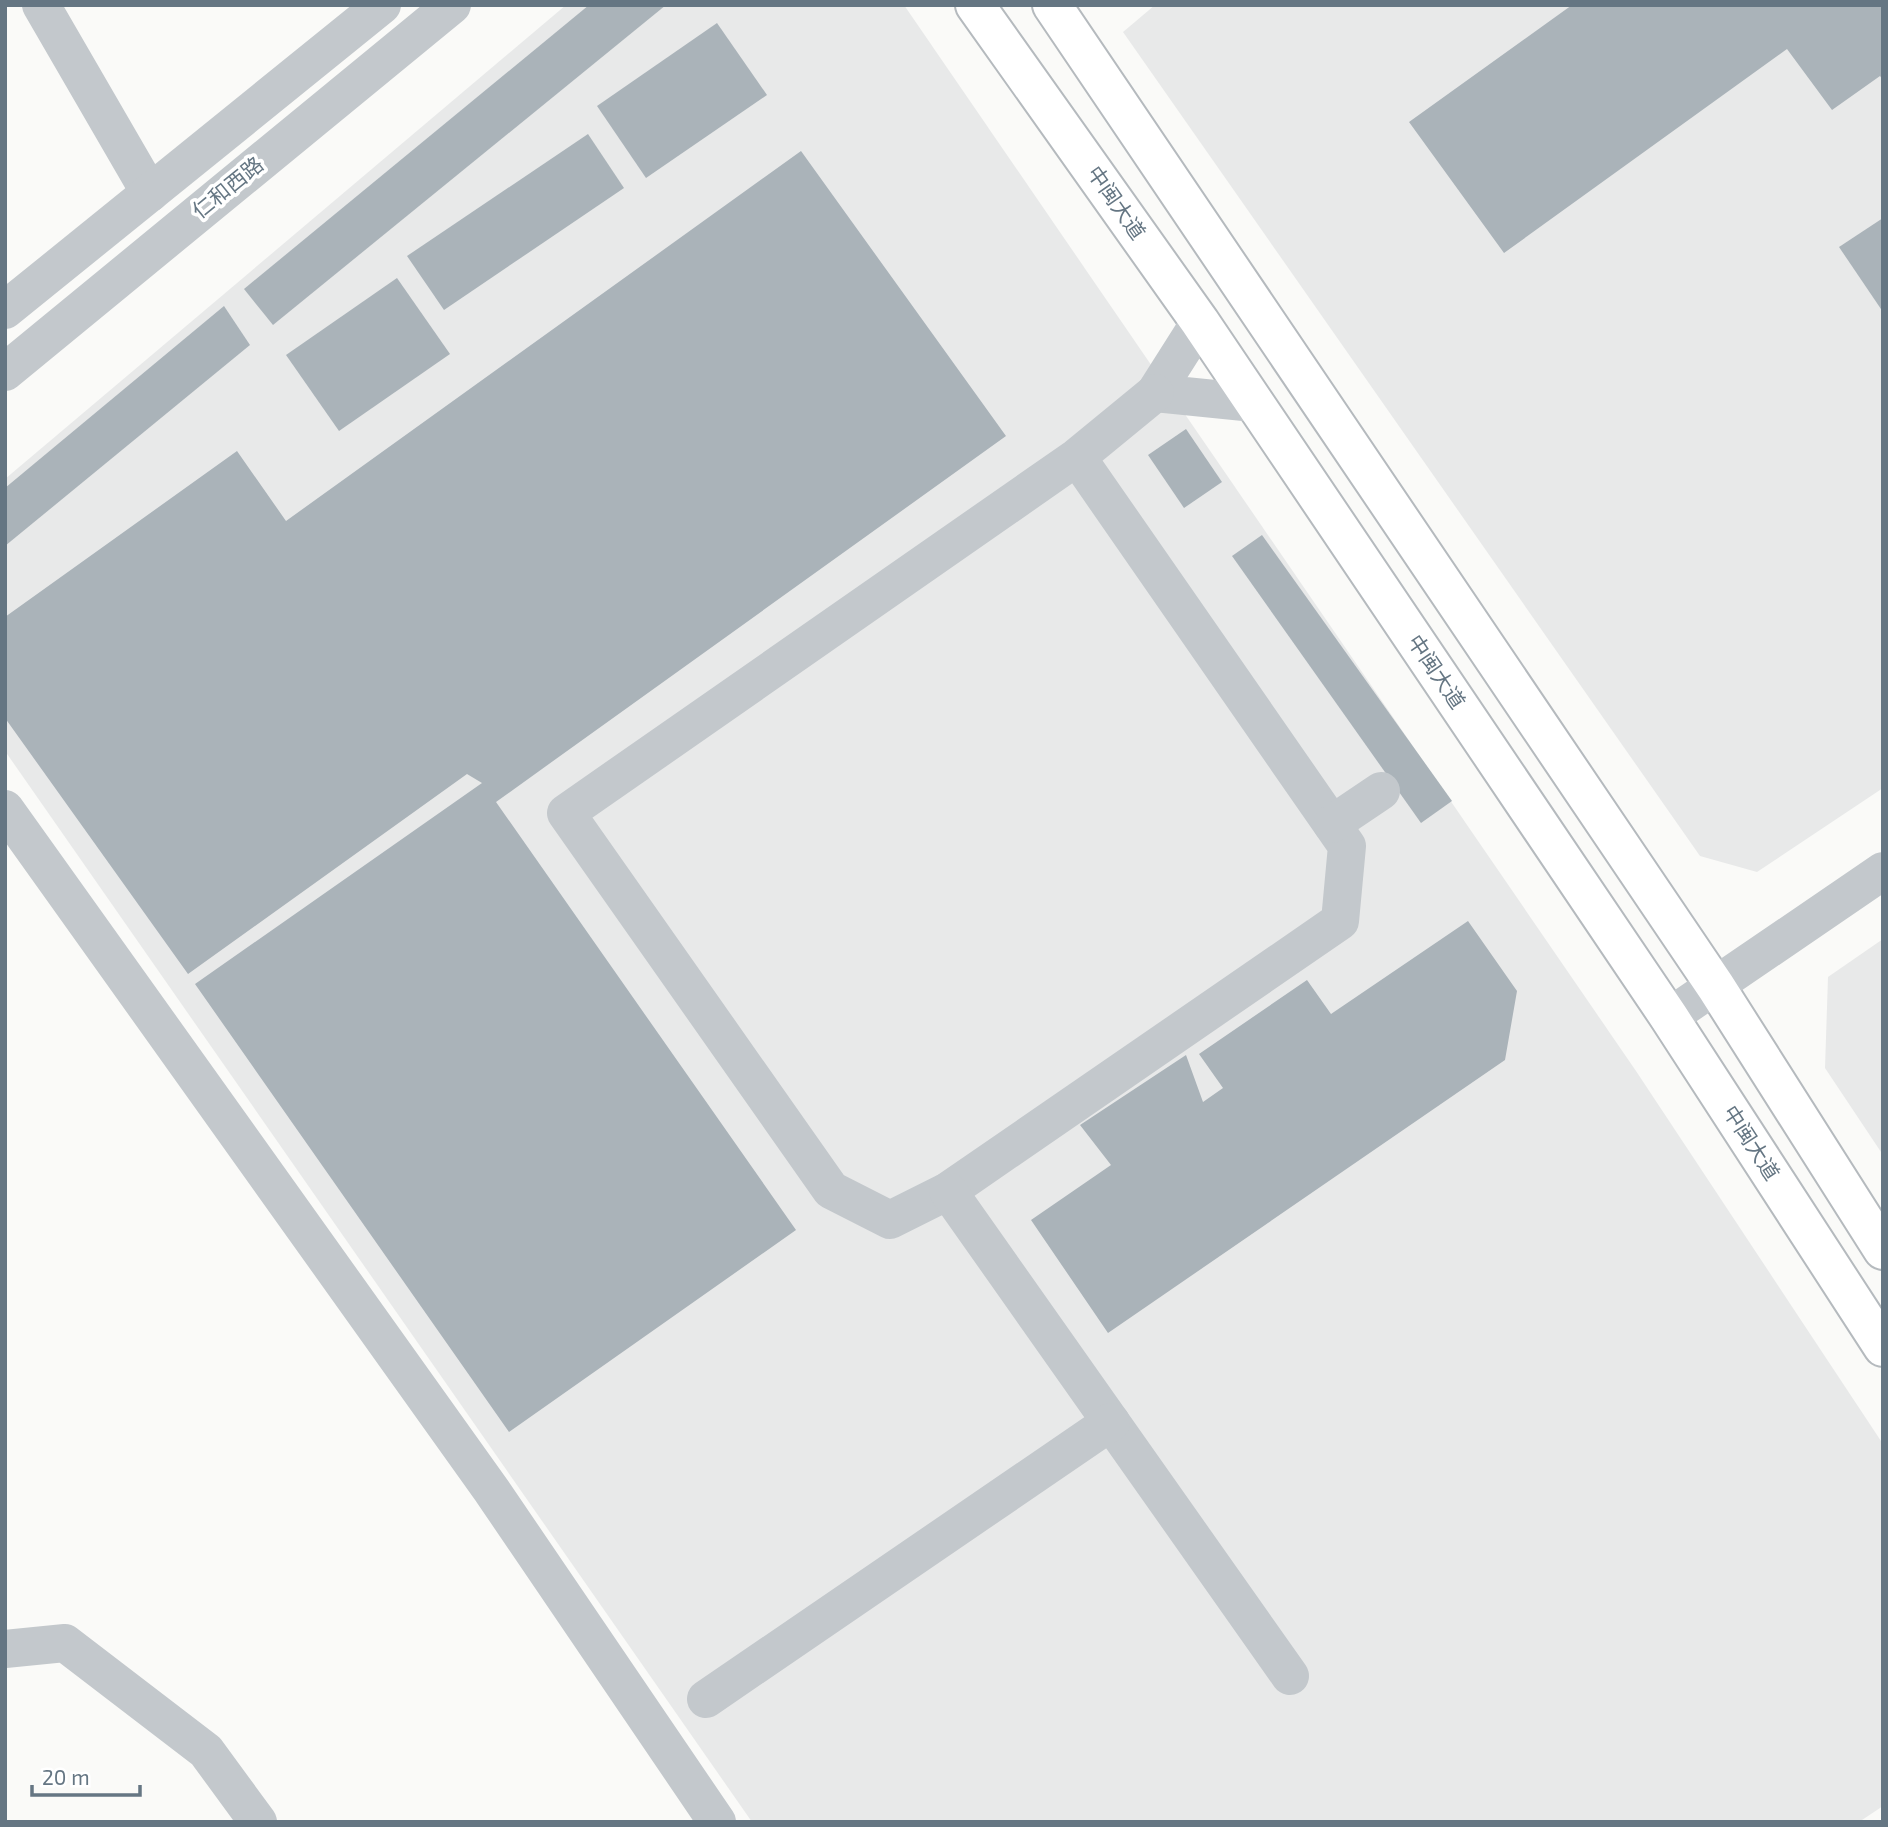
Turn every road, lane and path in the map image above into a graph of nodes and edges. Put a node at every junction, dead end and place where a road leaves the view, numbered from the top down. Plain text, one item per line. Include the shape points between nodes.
1 (41, 5) edge
2 (382, 5) edge
3 (452, 5) edge
4 (975, 5) edge
5 (1052, 5) edge
6 (149, 192) junction
7 (5, 310) edge
8 (1200, 321) junction
9 (5, 372) edge
10 (1155, 393) junction
11 (1254, 403) junction
12 (1077, 457) junction
13 (1381, 791) dead end
14 (5, 809) edge
15 (1332, 824) junction
16 (1883, 871) edge
17 (1716, 987) junction
18 (1669, 1017) junction
19 (948, 1191) junction
20 (1883, 1250) edge
21 (1883, 1347) edge
22 (1111, 1422) junction
23 (5, 1649) edge
24 (1290, 1676) dead end
25 (706, 1699) dead end
26 (258, 1822) edge
27 (717, 1822) edge

1 - 6 street
2 - 6 street
3 - 9 street, 仁和西路
4 - 8 main road, 中闽大道
5 - 17 main road
6 - 7 street
8 - 10 street
8 - 11 main road, 中闽大道
10 - 11 street
10 - 12 street
11 - 18 main road, 中闽大道
12 - 15 street
12 - 19 street via 566,813 831,1190 891,1220
13 - 15 street
14 - 27 street via 492,1492
15 - 19 street via 1348,846 1340,921
16 - 17 street
17 - 18 street
17 - 20 main road
18 - 21 main road, 中闽大道
19 - 22 street
22 - 24 street
22 - 25 street
23 - 26 street via 65,1643 206,1751

